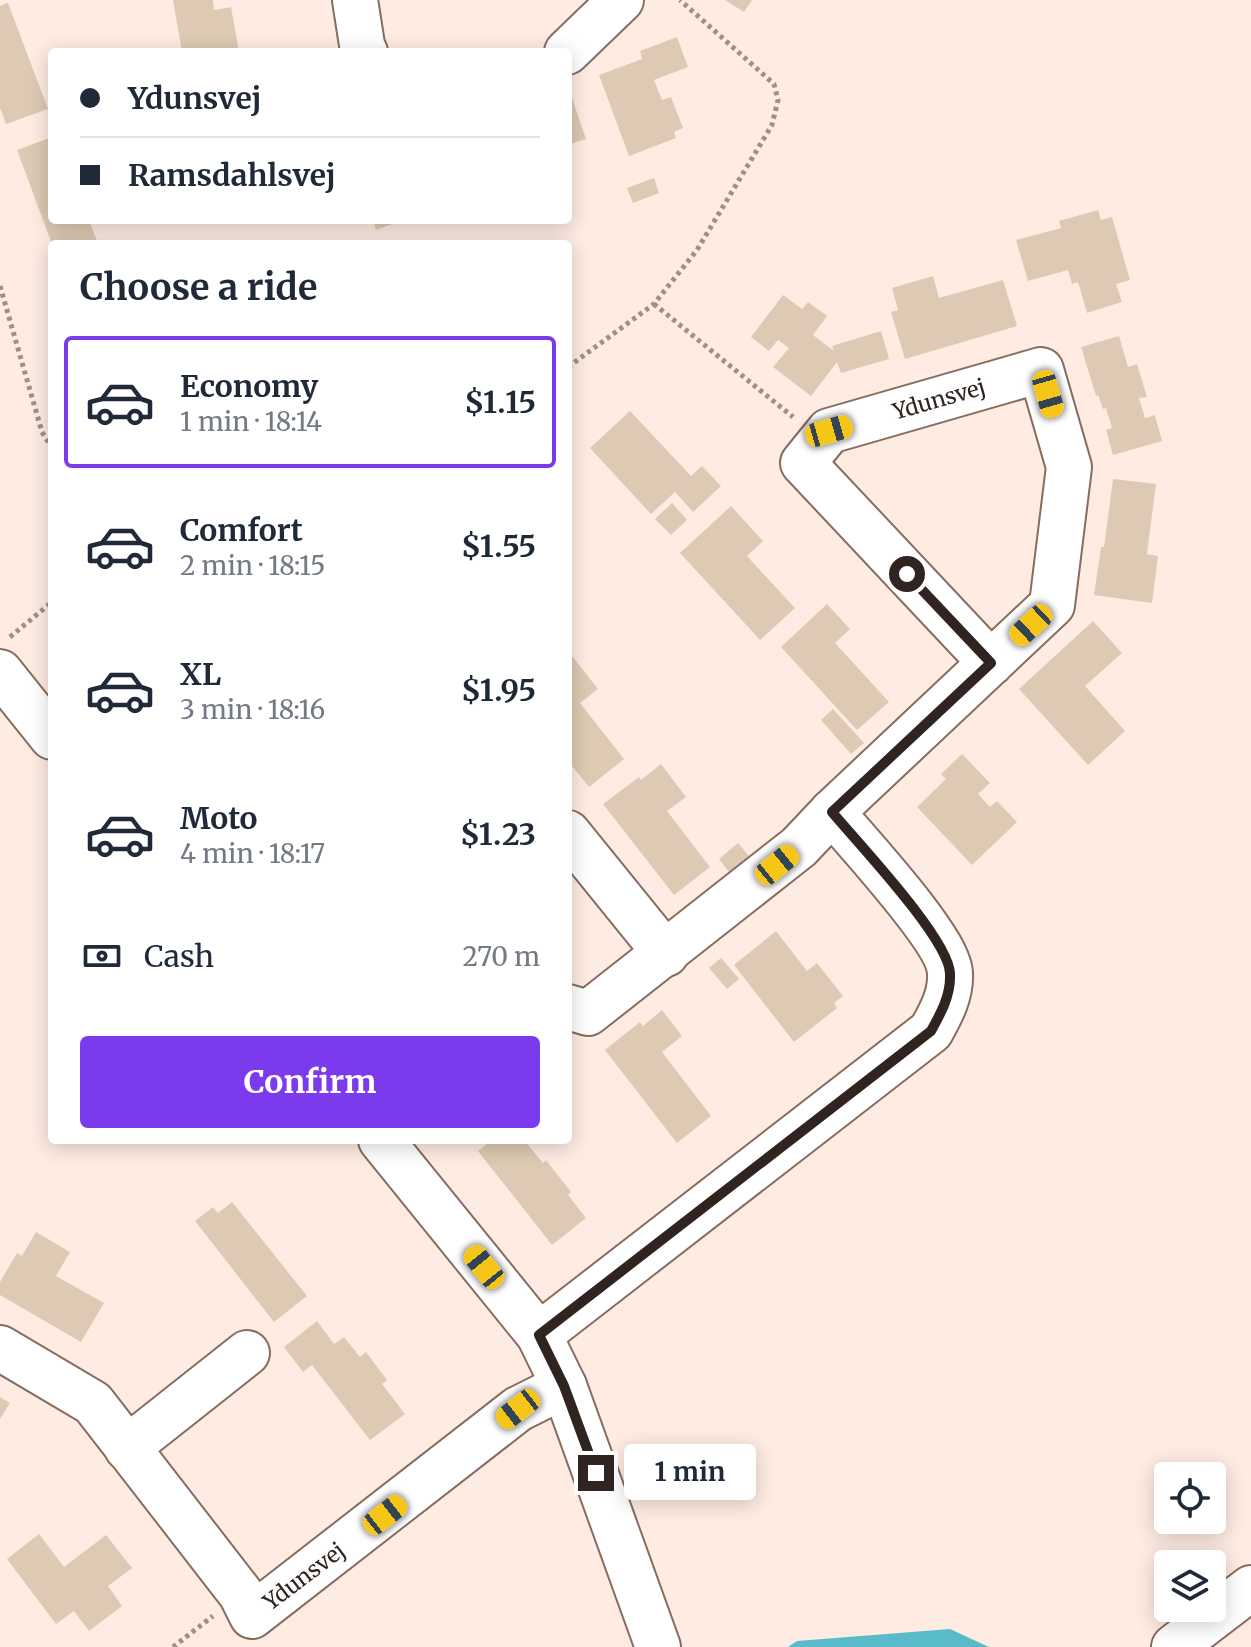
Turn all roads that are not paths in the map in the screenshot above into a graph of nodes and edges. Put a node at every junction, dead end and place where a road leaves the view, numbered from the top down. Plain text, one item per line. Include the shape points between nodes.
1 (355, 0) edge
2 (621, 0) edge
3 (363, 48) edge
4 (571, 48) edge
5 (991, 663) junction
6 (0, 672) edge
7 (48, 732) edge
8 (832, 812) junction
9 (572, 838) edge
10 (666, 954) junction
11 (572, 1008) edge
12 (384, 1144) edge
13 (539, 1335) junction
14 (0, 1348) edge
15 (247, 1353) dead end
16 (564, 1386) junction
17 (127, 1448) junction
18 (1251, 1588) edge
19 (658, 1647) edge
20 (1174, 1647) edge

1 - 3 street
2 - 4 street
5 - 5 street, Ydunsvej via 1052,605 1069,467 1041,370 829,431 803,463
5 - 8 street, Ydunsvej
6 - 7 street
8 - 10 street, Ydunsvej via 799,847
8 - 13 street via 937,938 951,971 947,999 931,1031
9 - 10 street
10 - 11 street, Ydunsvej via 588,1013
12 - 13 street
13 - 16 street
14 - 17 street, Ydunsvej via 93,1403
15 - 17 street
16 - 17 street, Ydunsvej via 518,1409 252,1616 241,1594
16 - 19 street
18 - 20 street

